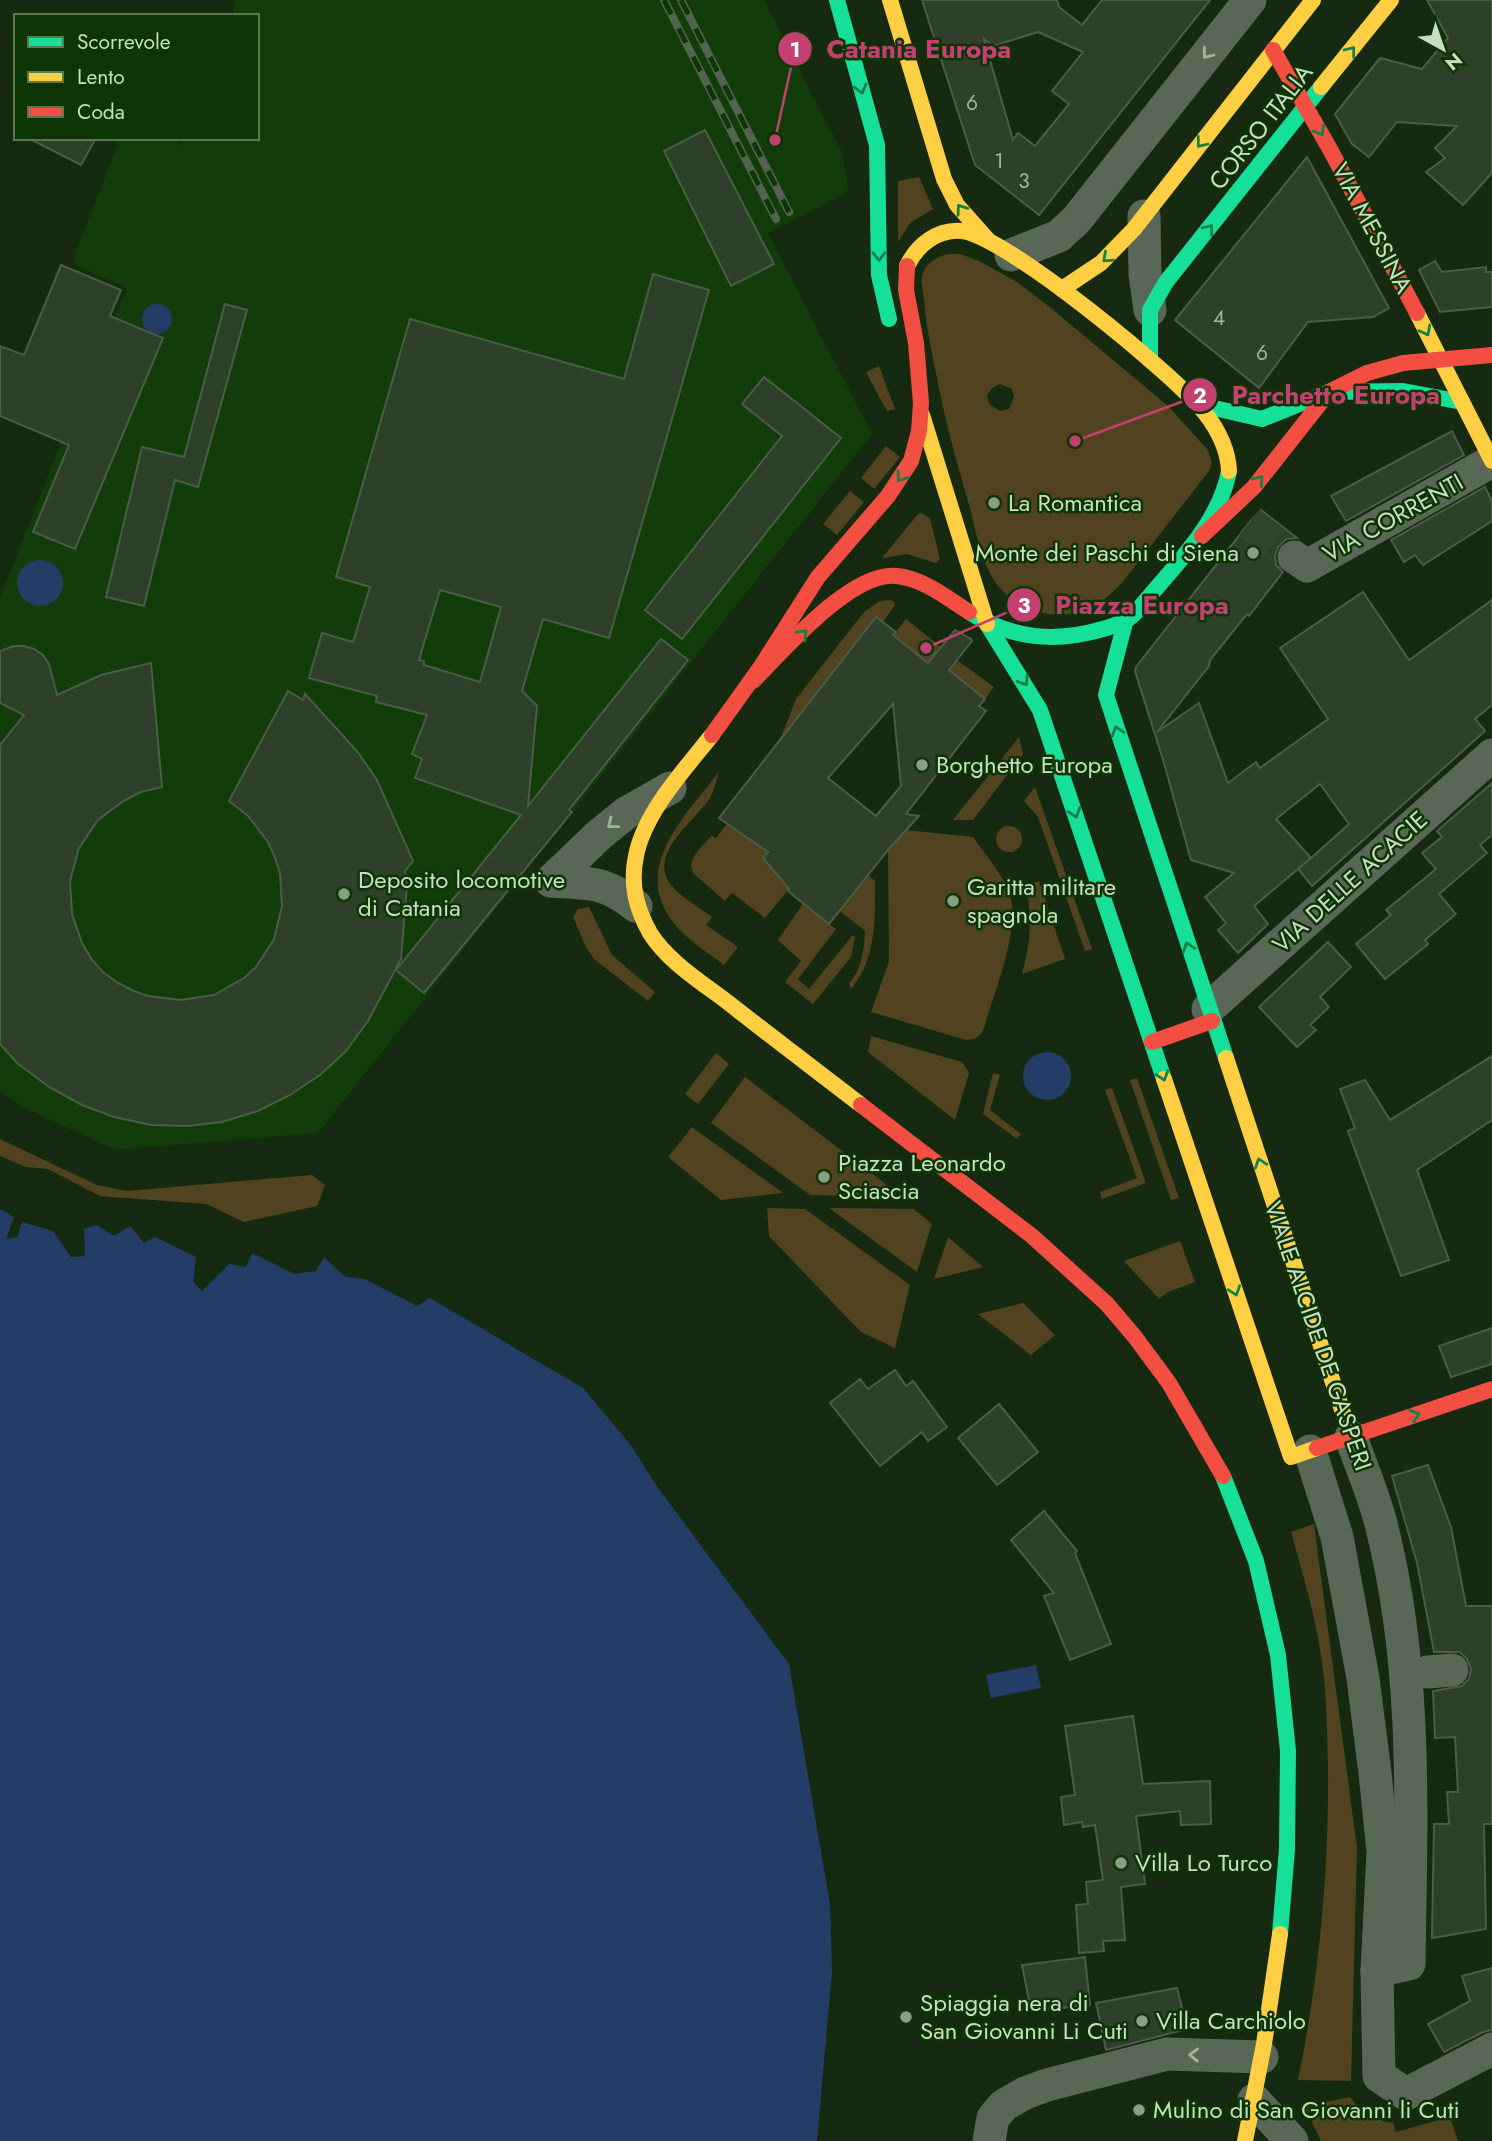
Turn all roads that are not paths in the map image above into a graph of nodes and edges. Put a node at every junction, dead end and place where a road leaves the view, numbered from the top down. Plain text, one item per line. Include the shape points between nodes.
1 (837, 0) edge
2 (890, 0) edge
3 (1313, 0) edge
4 (1391, 0) edge
5 (1247, 1) edge
6 (1273, 50) junction
7 (1306, 107) junction
8 (1144, 216) junction
9 (1000, 248) junction
10 (1062, 289) junction
11 (1150, 310) junction
12 (1492, 355) edge
13 (1150, 360) junction
14 (1441, 360) junction
15 (1329, 392) junction
16 (1462, 402) junction
17 (1197, 404) junction
18 (921, 413) junction
19 (1492, 461) edge
20 (1192, 544) junction
21 (1294, 557) tunnel mouth
22 (1125, 623) junction
23 (987, 624) junction
24 (753, 681) junction
25 (1492, 755) edge
26 (670, 788) junction
27 (636, 906) junction
28 (1210, 1015) junction
29 (1152, 1042) junction
30 (1492, 1389) edge
31 (1351, 1437) junction
32 (1301, 1454) junction
33 (1377, 1971) junction
34 (1492, 2049) edge
35 (1262, 2057) junction
36 (1254, 2100) junction
37 (989, 2141) edge
38 (1245, 2141) edge
39 (1292, 2141) edge

1 -> 18 main road via 877,145 879,275
9 -> 2 main road via 957,205 941,172
3 - 6 main road, CORSO ITALIA
7 -> 4 main road, CORSO ITALIA
5 - 6 street, VIA MESSINA
5 -> 9 street via 1077,219 1059,236
6 - 7 main road, VIA MESSINA
6 -> 8 main road, CORSO ITALIA
11 -> 7 main road, CORSO ITALIA via 1166,282
7 -> 14 main road, VIA MESSINA
8 -> 10 main road, CORSO ITALIA via 1119,248 1087,276
8 - 11 street
9 - 10 main road
9 - 18 main road via 966,232 946,232 927,240 905,270
10 - 13 main road
11 - 13 main road
12 - 14 main road
13 - 17 main road
14 - 15 main road via 1367,373
14 - 16 main road, VIA MESSINA
15 - 16 main road via 1403,391
15 - 17 main road via 1262,419
20 -> 15 main road via 1240,517 1254,487
16 - 19 main road, VIA MESSINA
17 - 20 main road via 1224,440 1232,468 1223,495
18 - 23 main road
18 -> 24 main road via 910,464 817,578
19 - 21 street, VIA CORRENTI via 1307,566
20 - 22 main road
22 - 23 main road via 1050,640
28 -> 22 main road, VIALE ALCIDE DE GASPERI via 1106,695
24 -> 23 main road via 842,597 859,583 875,578 893,574 918,582
23 -> 29 main road, VIALE ALCIDE DE GASPERI via 1034,699
24 - 26 main road
25 - 28 street, VIA DELLE ACACIE
26 - 27 main road via 634,855
26 -> 27 street via 626,813 551,881 596,884
27 - 35 main road via 657,946 1040,1241 1098,1295 1147,1352 1195,1422 1233,1499 1254,1557 1275,1637 1286,1710 1285,1892
28 - 29 main road
31 -> 28 main road, VIALE ALCIDE DE GASPERI
29 -> 32 main road, VIALE ALCIDE DE GASPERI
31 -> 30 main road
31 - 32 main road
31 - 33 street, VIALE ALCIDE DE GASPERI via 1382,1527 1406,1673 1409,1964
32 - 33 street, VIALE ALCIDE DE GASPERI via 1337,1537 1363,1678 1383,1851
33 - 34 street, VIALE ALCIDE DE GASPERI via 1378,2076 1406,2094
35 - 36 main road
35 -> 37 street via 1167,2054 1047,2085 1004,2105 993,2118
36 - 38 main road
36 - 39 street

